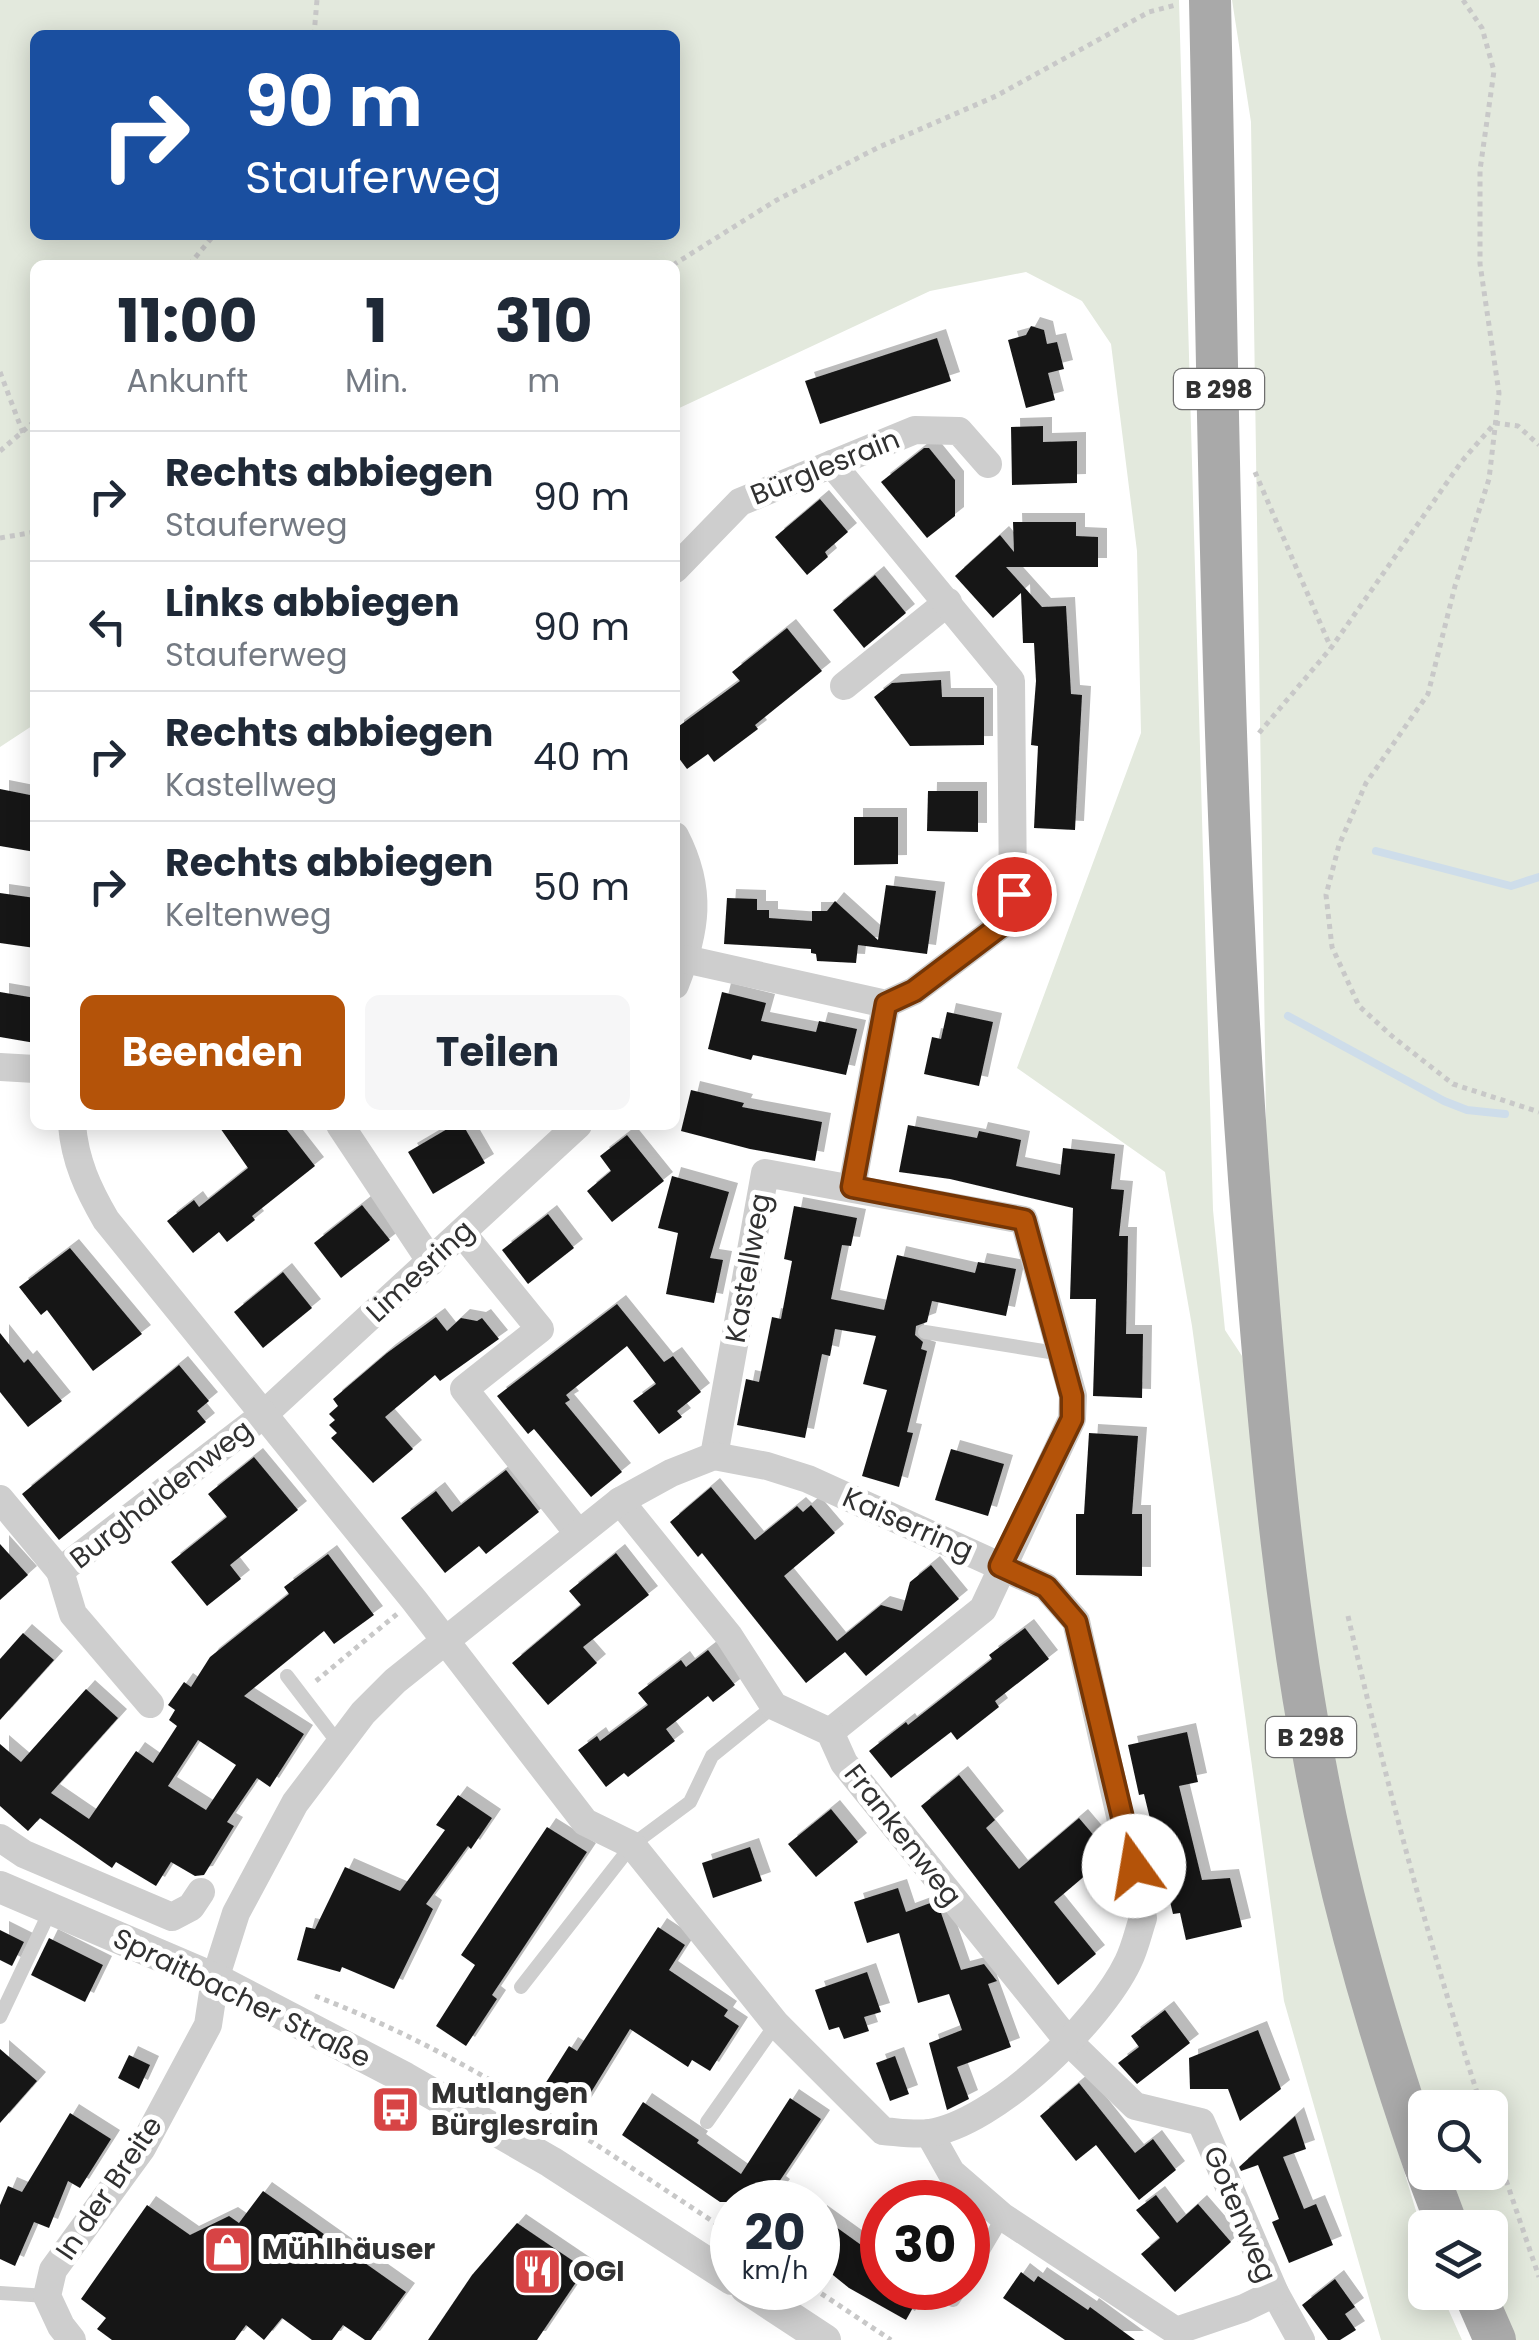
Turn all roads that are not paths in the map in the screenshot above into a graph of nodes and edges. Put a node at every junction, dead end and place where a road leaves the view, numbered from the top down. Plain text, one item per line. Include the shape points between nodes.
1 (1194, 2) edge
2 (832, 464) junction
3 (988, 464) dead end
4 (680, 565) edge
5 (948, 602) junction
6 (844, 686) dead end
7 (680, 850) edge
8 (680, 972) edge
9 (886, 1004) junction
10 (0, 1067) edge
11 (30, 1070) edge
12 (72, 1130) edge
13 (343, 1130) edge
14 (573, 1130) edge
15 (852, 1187) junction
16 (462, 1233) junction
17 (431, 1262) junction
18 (924, 1332) dead end
19 (1062, 1354) junction
20 (262, 1416) junction
21 (714, 1456) junction
22 (0, 1499) edge
23 (620, 1501) junction
24 (578, 1533) junction
25 (1000, 1566) junction
26 (60, 1572) junction
27 (445, 1639) junction
28 (287, 1676) dead end
29 (150, 1704) dead end
30 (774, 1706) junction
31 (830, 1732) junction
32 (339, 1744) junction
33 (0, 1838) edge
34 (632, 1845) junction
35 (0, 1886) edge
36 (201, 1892) dead end
37 (51, 1908) junction
38 (215, 1979) junction
39 (521, 1987) dead end
40 (0, 2017) edge
41 (776, 2024) junction
42 (1068, 2042) junction
43 (1408, 2114) edge
44 (706, 2122) dead end
45 (929, 2133) junction
46 (1004, 2217) junction
47 (990, 2240) edge
48 (710, 2265) edge
49 (1275, 2293) junction
50 (0, 2294) edge
51 (48, 2296) junction
52 (779, 2310) edge
53 (1482, 2310) edge
54 (1173, 2336) edge
55 (72, 2340) edge
56 (824, 2340) edge
57 (1301, 2340) edge
58 (1495, 2340) edge

1 - 43 main road, B 298 via 1214,184 1234,928 1258,1296 1310,1732 1360,1964
2 - 3 street, Bürglesrain via 915,430 959,431
2 - 4 street, Bürglesrain via 740,502
2 - 5 street
5 - 6 street
5 - 9 street via 1011,680 1014,894 1008,920 914,991
7 - 8 street via 695,918
8 - 9 street
9 - 15 street
10 - 11 street
12 - 20 street via 84,1181 106,1220
13 - 17 street
14 - 16 street, Limesring
15 - 19 street via 1024,1220
15 - 21 street, Kastellweg via 764,1173
16 - 17 street, Limesring
16 - 24 street via 540,1329 464,1389
17 - 20 street, Limesring
18 - 19 lane
19 - 25 street via 1072,1419
20 - 26 street, Burghaldenweg
20 - 27 street
21 - 23 street
21 - 25 street, Kaiserring via 808,1478
22 - 26 street, Burghaldenweg
23 - 24 street
23 - 30 street via 729,1636
24 - 27 street
25 - 31 street via 983,1609
25 - 42 street, Kaiserring via 1046,1587 1076,1622 1144,1918 1128,1963
26 - 29 street, Burghaldenweg via 73,1614
27 - 32 street via 395,1681
27 - 34 street, Kaiserring via 586,1822
28 - 32 lane
30 - 31 street, Frankenweg
30 - 34 lane via 712,1756 690,1802
31 - 42 street, Frankenweg via 844,1764
32 - 38 street via 295,1803 244,1898
33 - 36 street, Spraitbacher Straße via 172,1917
34 - 39 lane
34 - 41 street, Kaiserring
35 - 37 street, Spraitbacher Straße
37 - 38 street, Spraitbacher Straße
37 - 40 lane
38 - 48 street, Spraitbacher Straße via 490,2124
38 - 51 street, In der Breite via 208,2026 138,2155 53,2270
41 - 44 lane
41 - 45 street, Kaiserring via 882,2131
42 - 45 street, Kaiserring via 973,2118
42 - 49 street, Gotenweg via 1135,2106 1201,2122
45 - 46 street via 950,2172
46 - 47 lane
46 - 54 street
49 - 54 street
49 - 57 street, Gotenweg
50 - 51 lane
51 - 55 street, In der Breite
52 - 56 street
53 - 58 main road

